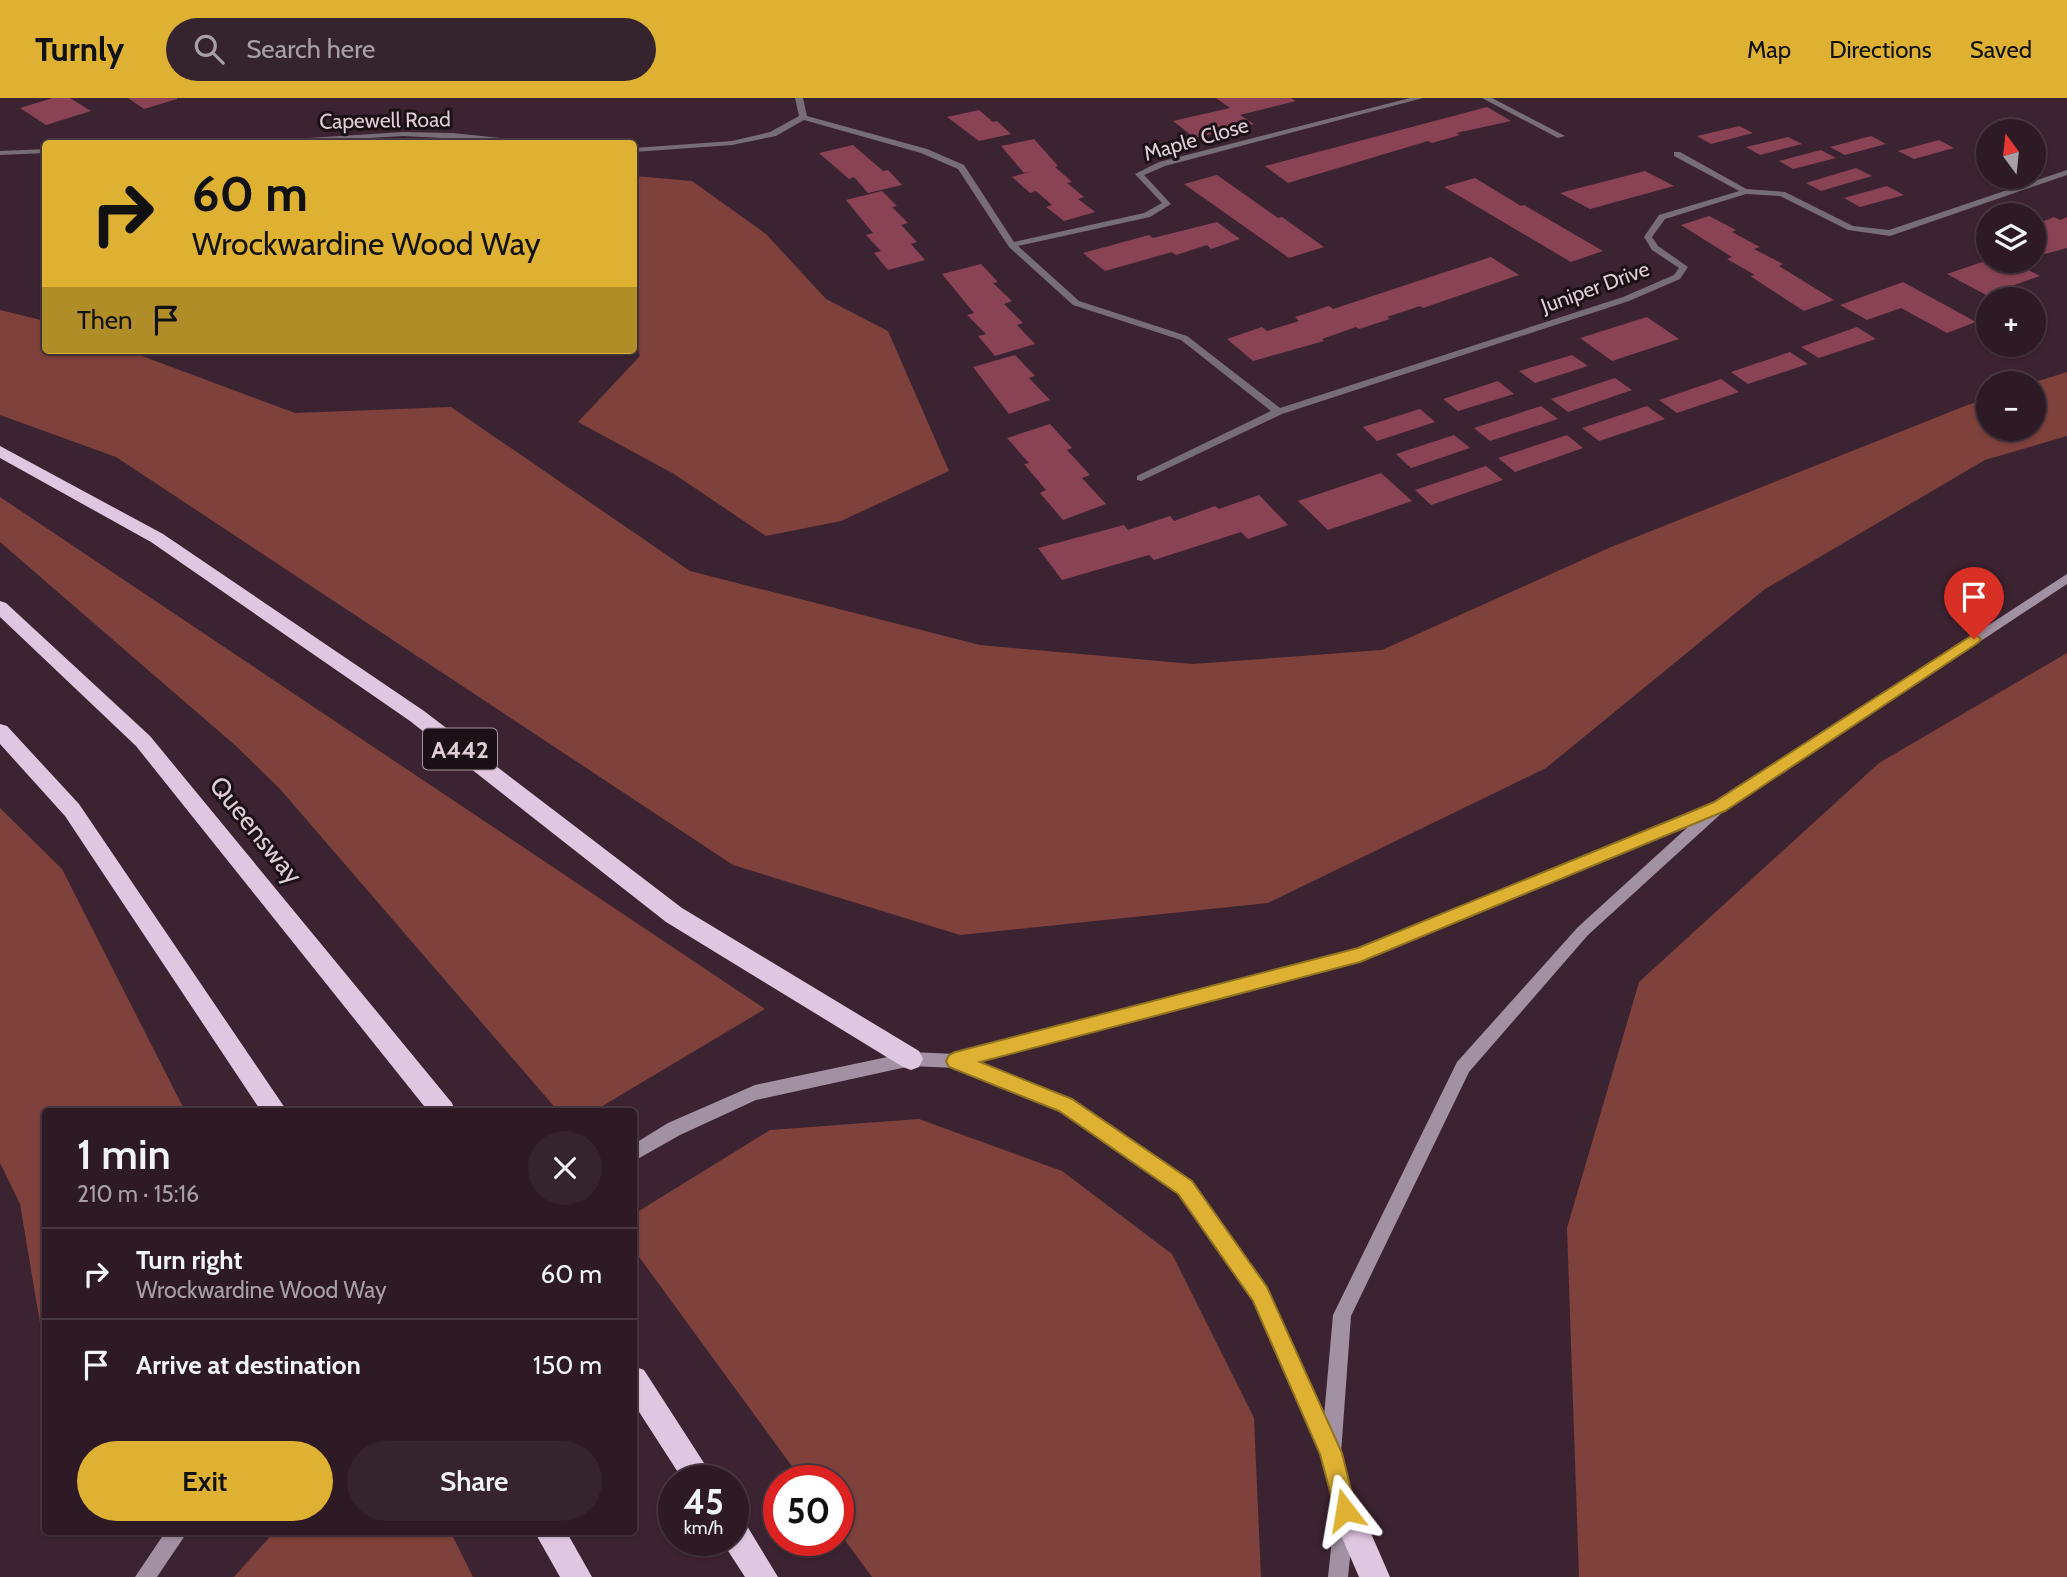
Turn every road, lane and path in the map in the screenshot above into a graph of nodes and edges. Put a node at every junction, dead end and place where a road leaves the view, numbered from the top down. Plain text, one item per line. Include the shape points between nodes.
1 (799, 98) edge
2 (1419, 98) edge
3 (1486, 98) edge
4 (803, 117) junction
5 (1561, 136) dead end
6 (292, 140) edge
7 (509, 140) edge
8 (637, 150) edge
9 (42, 151) edge
10 (0, 153) edge
11 (1677, 154) dead end
12 (2067, 172) edge
13 (1746, 191) junction
14 (1012, 245) junction
15 (1278, 412) junction
16 (0, 451) edge
17 (1141, 478) dead end
18 (2067, 578) edge
19 (0, 607) edge
20 (0, 731) edge
21 (1719, 807) junction
22 (911, 1059) junction
23 (955, 1061) junction
24 (273, 1108) edge
25 (441, 1108) edge
26 (637, 1151) edge
27 (637, 1385) edge
28 (1331, 1453) junction
29 (689, 1465) edge
30 (1345, 1510) junction
31 (175, 1535) edge
32 (551, 1535) edge
33 (749, 1556) edge
34 (145, 1577) edge
35 (576, 1577) edge
36 (763, 1577) edge
37 (1338, 1577) edge
38 (1375, 1577) edge

1 - 4 street
2 - 14 street, Maple Close via 1162,164 1139,174 1167,204 1147,215
3 - 5 street
4 - 8 street via 773,134 733,143
4 - 14 street via 924,151 961,167
6 - 7 street, Capewell Road via 404,134
9 - 10 street
11 - 13 street
12 - 13 street, Juniper Drive via 1890,233 1851,228 1782,194
13 - 15 street, Juniper Drive via 1662,217 1648,237 1655,248 1684,267 1676,277 1626,299
14 - 15 street via 1076,303 1184,338
15 - 17 street, Juniper Drive
16 - 22 highway, A442 via 157,538 417,716 674,915
18 - 21 main road
19 - 25 highway, Queensway via 143,741
20 - 24 highway via 72,810
21 - 23 main road via 1360,955
21 - 28 main road via 1583,931 1463,1068 1342,1315
22 - 23 main road
22 - 26 main road via 755,1093 674,1129
23 - 28 main road via 1065,1105 1185,1187 1260,1294
27 - 29 highway
28 - 30 main road
30 - 37 main road
30 - 38 highway
31 - 34 main road
32 - 35 highway
33 - 36 highway

